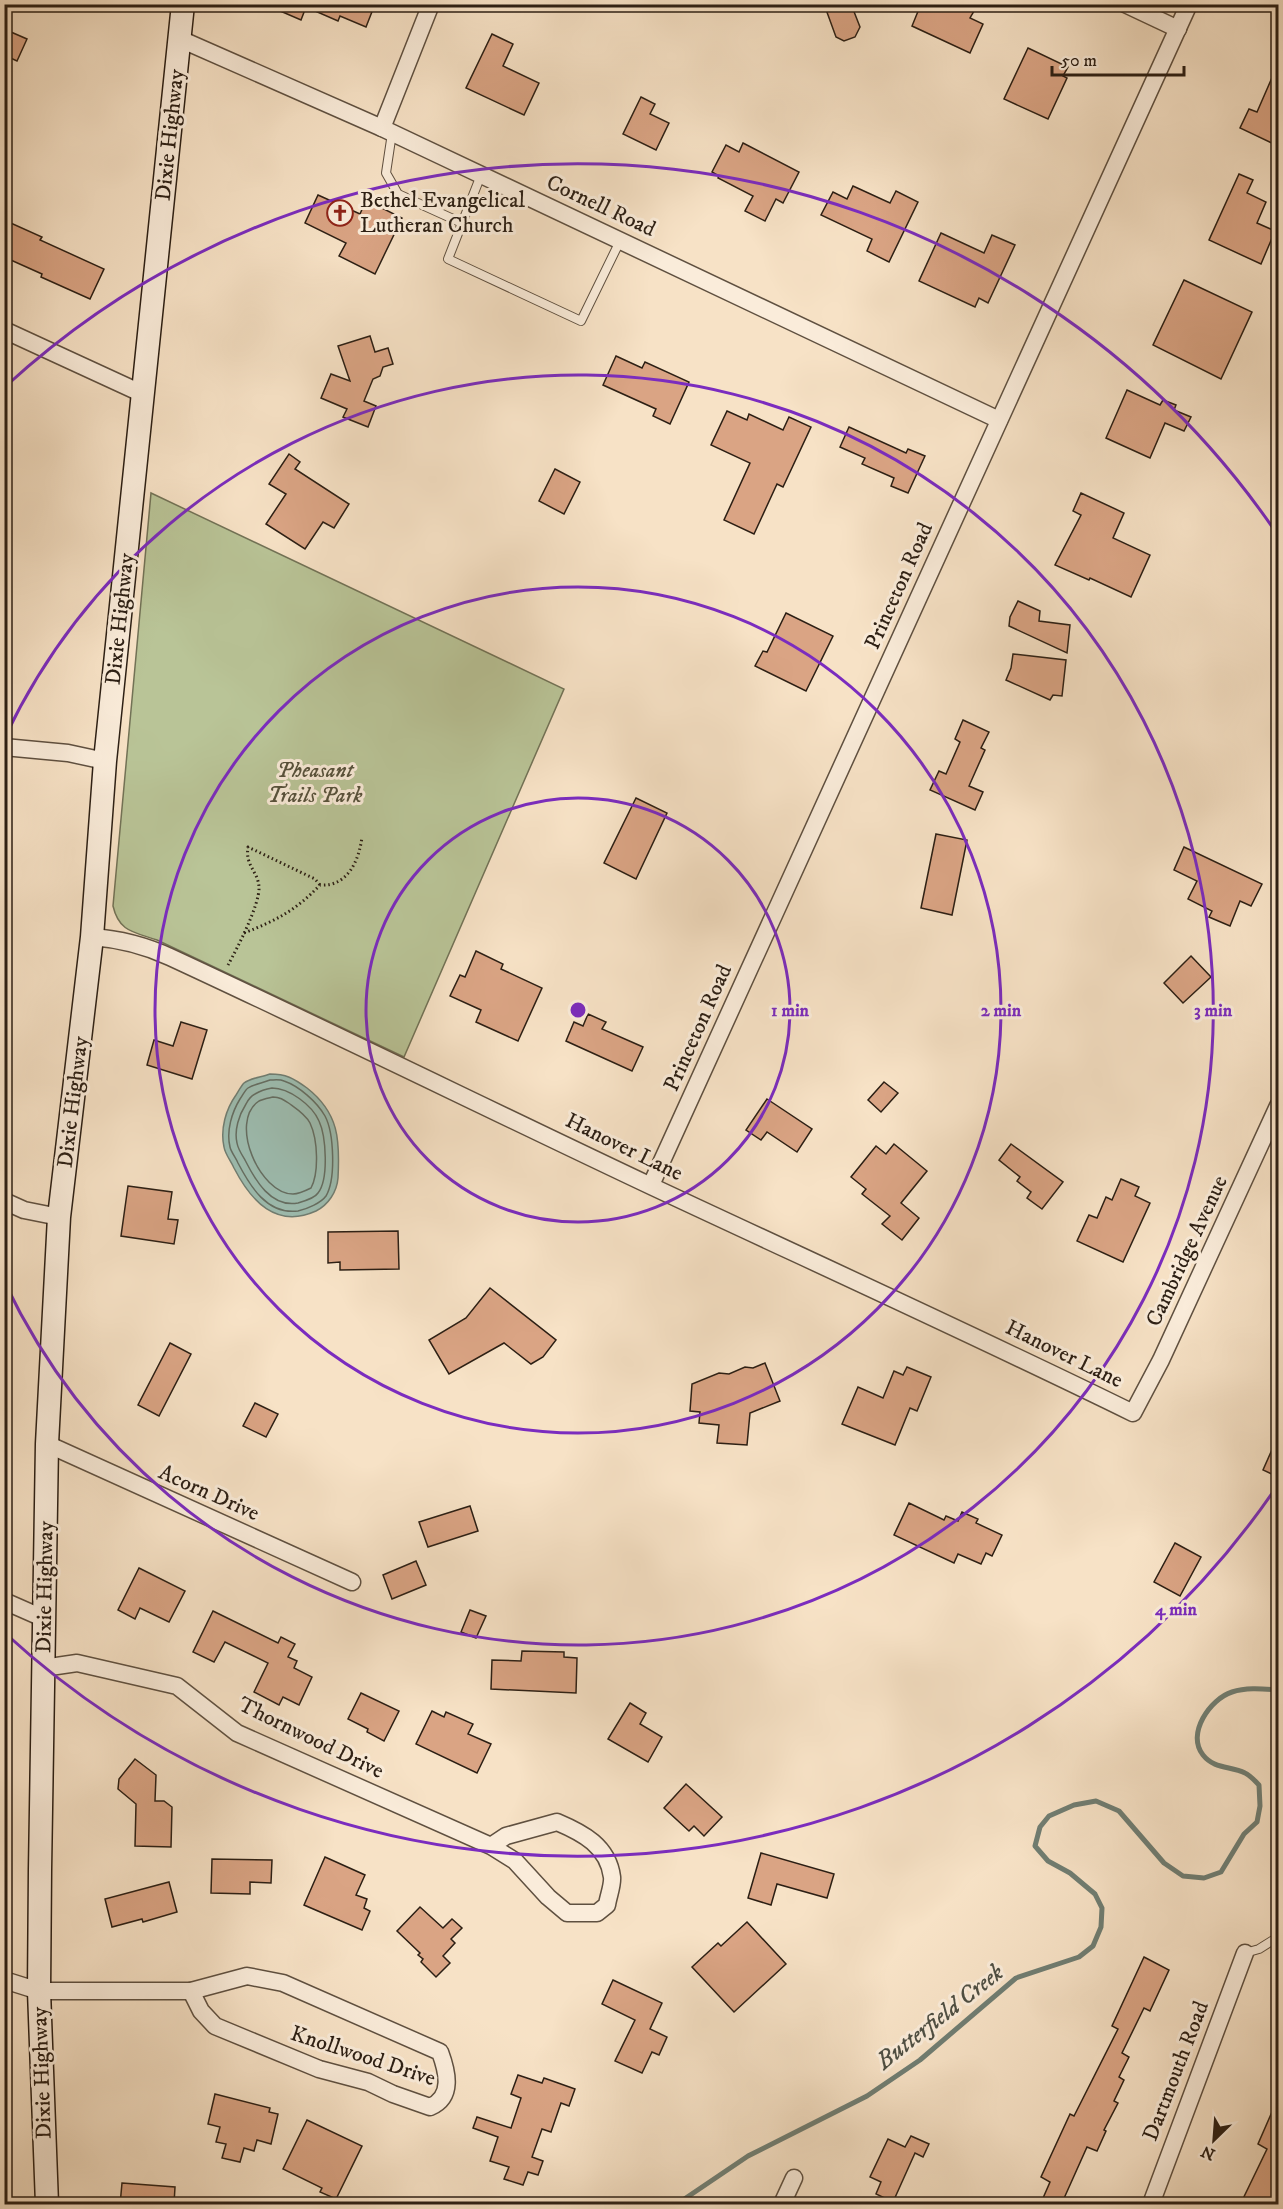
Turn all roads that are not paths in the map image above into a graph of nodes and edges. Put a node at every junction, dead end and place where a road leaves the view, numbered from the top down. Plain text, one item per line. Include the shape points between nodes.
1 (183, 4) edge
2 (431, 4) edge
3 (1125, 4) edge
4 (1189, 4) edge
5 (1178, 29) junction
6 (180, 39) junction
7 (387, 130) junction
8 (481, 175) junction
9 (462, 223) junction
10 (620, 241) junction
11 (4, 330) edge
12 (143, 394) junction
13 (999, 420) junction
14 (4, 747) edge
15 (105, 761) junction
16 (92, 937) junction
17 (1278, 1106) edge
18 (651, 1185) junction
19 (4, 1201) edge
20 (59, 1217) junction
21 (1133, 1413) joint
22 (47, 1444) junction
23 (352, 1582) dead end
24 (4, 1601) edge
25 (45, 1619) junction
26 (43, 1668) junction
27 (491, 1846) junction
28 (1278, 1937) edge
29 (1245, 1953) joint
30 (4, 1980) edge
31 (39, 1991) junction
32 (191, 1991) junction
33 (794, 2178) dead end
34 (47, 2205) edge
35 (782, 2205) edge
36 (1150, 2205) edge

1 - 6 main road, Dixie Highway
2 - 7 street
3 - 5 street
4 - 5 street, Princeton Road
5 - 13 street, Princeton Road
6 - 7 street, Cornell Road
6 - 12 main road, Dixie Highway
7 - 8 street, Cornell Road
7 - 9 lane via 386,173 398,194
8 - 9 lane
8 - 10 street, Cornell Road
9 - 10 lane via 448,260 581,321
10 - 13 street, Cornell Road
11 - 12 street
12 - 15 main road, Dixie Highway
13 - 18 street, Princeton Road
14 - 15 street
15 - 16 main road, Dixie Highway
16 - 18 street, Hanover Lane via 141,944
16 - 20 main road, Dixie Highway
17 - 21 street, Cambridge Avenue
18 - 21 street, Hanover Lane
19 - 20 street via 24,1210
20 - 22 main road, Dixie Highway
22 - 23 street, Acorn Drive
22 - 25 main road, Dixie Highway
24 - 25 street
25 - 26 main road, Dixie Highway
26 - 27 street, Thornwood Drive via 77,1663 177,1686 237,1732
26 - 31 main road, Dixie Highway
27 - 27 street, Thornwood Drive via 515,1861 567,1913 597,1913 607,1905 612,1878 606,1854 586,1835 557,1822 506,1836
28 - 29 lane
29 - 36 street, Dartmouth Road
30 - 31 street, Knollwood Drive
31 - 32 street, Knollwood Drive
31 - 34 main road, Dixie Highway
32 - 32 street, Knollwood Drive via 201,2011 215,2026 319,2070 368,2082 430,2107 438,2104 446,2090 448,2073 440,2052 283,1983 247,1976
33 - 35 street

